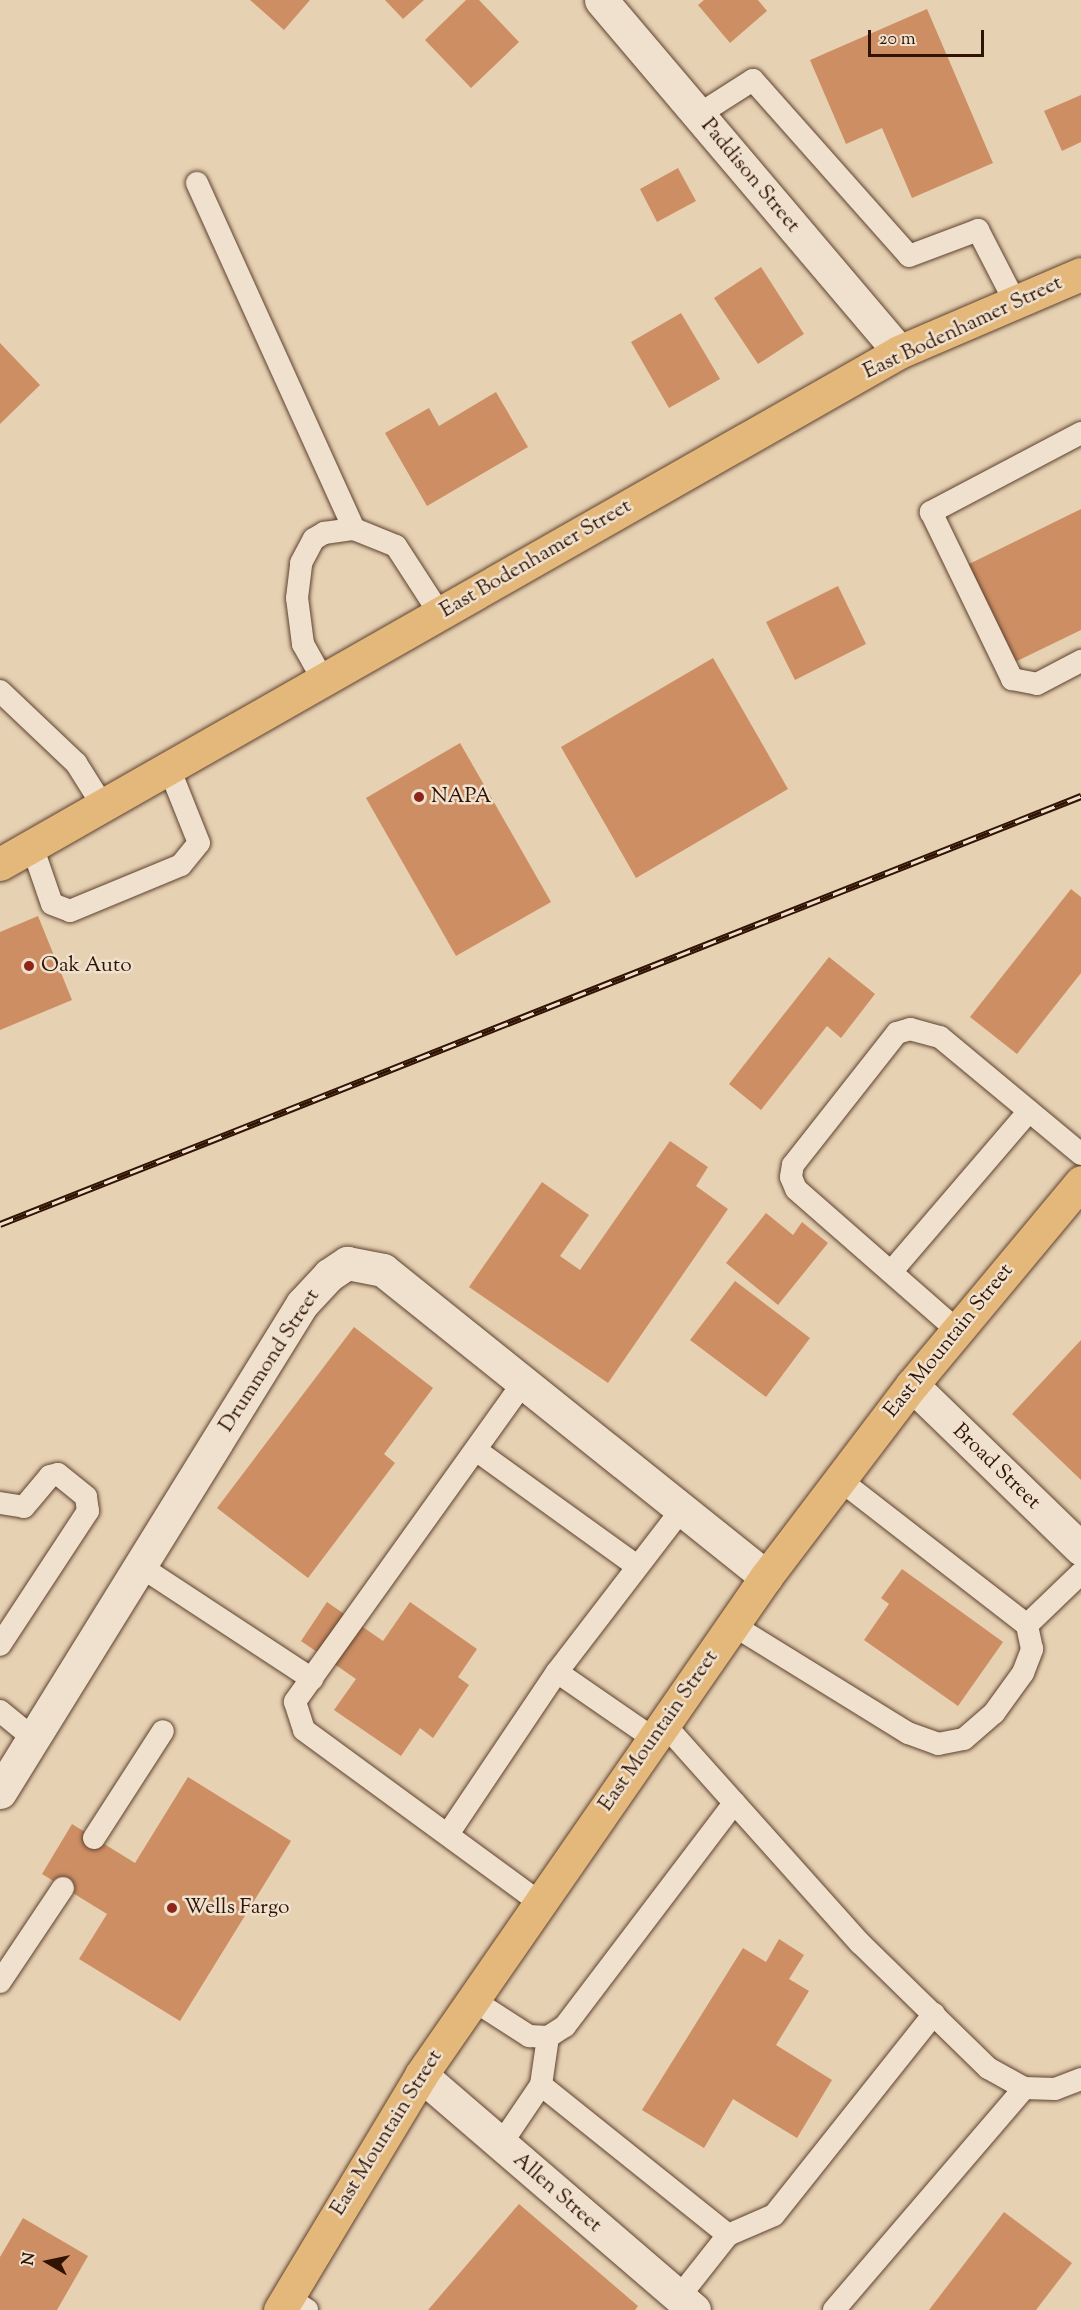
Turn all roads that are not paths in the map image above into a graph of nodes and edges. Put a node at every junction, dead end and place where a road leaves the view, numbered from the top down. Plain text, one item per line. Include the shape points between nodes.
1 (601, 0) edge
2 (698, 115) junction
3 (197, 183) dead end
4 (1081, 274) edge
5 (1015, 302) junction
6 (899, 352) junction
7 (1081, 433) edge
8 (354, 529) junction
9 (440, 614) junction
10 (1081, 661) edge
11 (323, 680) junction
12 (0, 691) edge
13 (169, 768) junction
14 (103, 806) junction
15 (32, 846) junction
16 (0, 864) edge
17 (1029, 1111) junction
18 (1081, 1154) edge
19 (1078, 1191) edge
20 (891, 1272) junction
21 (958, 1331) junction
22 (524, 1383) junction
23 (912, 1385) junction
24 (476, 1450) junction
25 (840, 1480) junction
26 (0, 1503) edge
27 (682, 1509) junction
28 (1081, 1549) edge
29 (140, 1566) junction
30 (637, 1566) junction
31 (1081, 1573) edge
32 (766, 1577) junction
33 (733, 1625) junction
34 (1027, 1625) junction
35 (0, 1644) edge
36 (557, 1672) junction
37 (312, 1679) junction
38 (0, 1711) edge
39 (163, 1731) dead end
40 (659, 1732) junction
41 (33, 1738) junction
42 (0, 1792) edge
43 (734, 1803) junction
44 (448, 1834) junction
45 (94, 1838) dead end
46 (63, 1887) dead end
47 (540, 1903) junction
48 (0, 1982) edge
49 (473, 2000) junction
50 (934, 2014) junction
51 (548, 2037) junction
52 (421, 2075) junction
53 (1081, 2079) edge
54 (541, 2085) junction
55 (1024, 2088) junction
56 (501, 2144) junction
57 (728, 2235) junction
58 (686, 2304) edge
59 (291, 2306) edge
60 (834, 2310) edge

1 - 2 street, Paddison Street
2 - 5 lane via 753,80 909,256 978,231
2 - 6 street, Paddison Street
3 - 8 lane
4 - 5 main road, East Bodenhamer Street
5 - 6 main road, East Bodenhamer Street
6 - 9 main road, East Bodenhamer Street
7 - 10 lane via 931,512 1012,679 1037,684
8 - 9 lane via 396,546
8 - 11 lane via 324,533 314,539 301,563 297,618 306,654
9 - 11 main road, East Bodenhamer Street
11 - 13 main road, East Bodenhamer Street
12 - 14 lane via 76,763
13 - 14 main road, East Bodenhamer Street
13 - 15 lane via 199,843 181,865 70,911 52,904
14 - 15 main road, East Bodenhamer Street
15 - 16 main road, East Bodenhamer Street
17 - 18 lane
17 - 20 lane
17 - 20 lane via 940,1037 910,1029 890,1041 793,1165 791,1177 796,1189
19 - 21 main road, East Mountain Street
20 - 21 lane
21 - 23 main road, East Mountain Street
22 - 24 lane
22 - 27 street, Drummond Street
22 - 29 street, Drummond Street via 383,1270 347,1263 329,1275 302,1304
23 - 25 main road, East Mountain Street
23 - 28 street, Broad Street
24 - 30 lane
24 - 37 lane
25 - 32 main road, East Mountain Street
25 - 34 lane
26 - 35 lane via 24,1507 50,1476 58,1474 86,1497 88,1511
27 - 30 lane
27 - 32 street, Drummond Street
29 - 37 lane
29 - 41 street, Drummond Street
30 - 36 lane
31 - 34 lane
32 - 33 main road, East Mountain Street
33 - 34 lane via 908,1733 938,1744 963,1738 994,1713 1023,1673 1032,1649
33 - 40 main road, East Mountain Street
36 - 40 lane
36 - 44 lane
37 - 44 lane via 295,1702 304,1730
38 - 41 lane
39 - 45 lane
40 - 43 lane
40 - 47 main road, East Mountain Street
41 - 42 street, Drummond Street
43 - 50 lane via 860,1943
43 - 51 lane via 565,2026
44 - 47 lane
46 - 48 lane
47 - 49 main road, East Mountain Street
49 - 51 lane via 529,2036
49 - 52 main road, East Mountain Street
50 - 55 lane via 988,2068
50 - 57 lane via 774,2216
51 - 54 lane
52 - 56 street, Allen Street
52 - 59 main road, East Mountain Street
53 - 55 lane via 1055,2089
54 - 56 lane
54 - 57 lane
55 - 60 lane
56 - 58 street, Allen Street
57 - 58 lane

